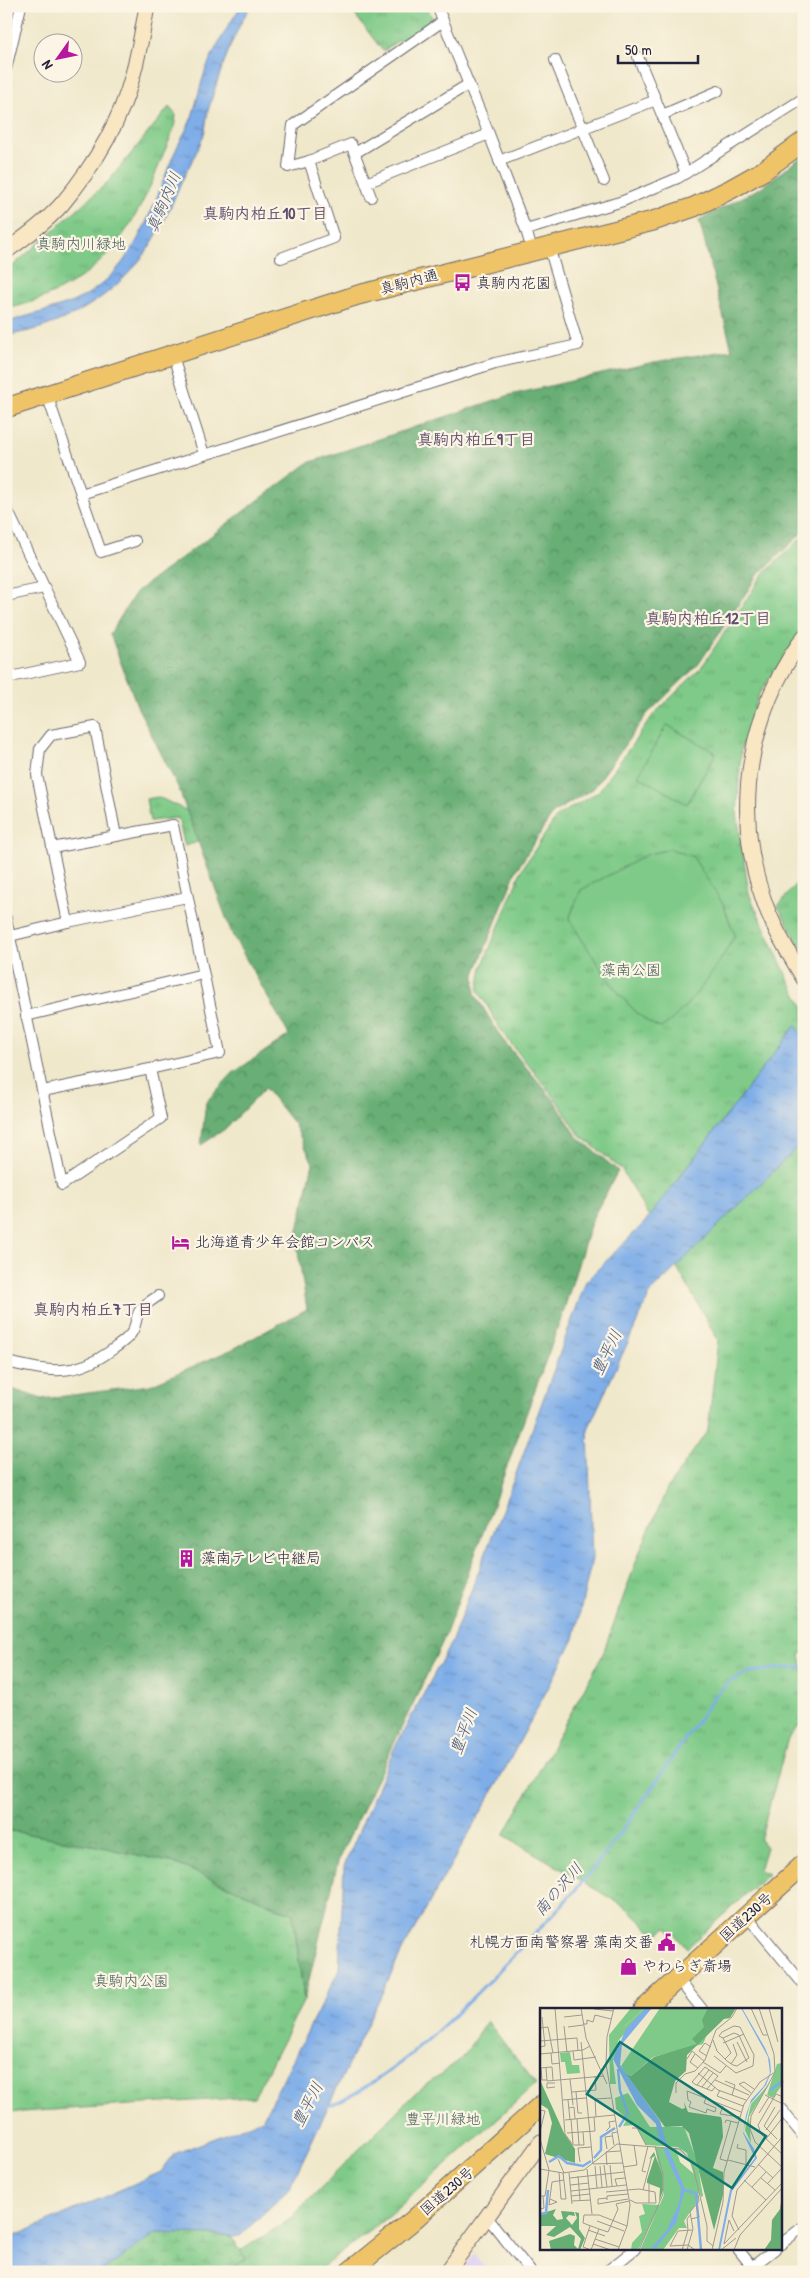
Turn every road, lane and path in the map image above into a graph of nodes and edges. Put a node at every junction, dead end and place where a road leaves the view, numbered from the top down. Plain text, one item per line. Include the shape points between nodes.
1 (22, 6) edge
2 (147, 6) edge
3 (437, 6) edge
4 (443, 21) junction
5 (638, 57) dead end
6 (555, 60) dead end
7 (6, 69) edge
8 (469, 84) junction
9 (718, 91) dead end
10 (804, 98) edge
11 (656, 100) junction
12 (662, 115) junction
13 (584, 128) junction
14 (489, 134) junction
15 (804, 141) edge
16 (355, 154) junction
17 (499, 160) junction
18 (308, 161) junction
19 (686, 173) junction
20 (604, 181) dead end
21 (366, 183) junction
22 (371, 197) dead end
23 (526, 230) junction
24 (541, 249) junction
25 (6, 251) edge
26 (281, 258) dead end
27 (172, 356) junction
28 (47, 395) junction
29 (6, 408) edge
30 (204, 454) junction
31 (80, 494) junction
32 (7, 512) edge
33 (135, 541) dead end
34 (44, 588) junction
35 (6, 596) edge
36 (804, 637) edge
37 (6, 678) edge
38 (116, 836) junction
39 (52, 848) junction
40 (186, 897) junction
41 (6, 918) edge
42 (68, 922) junction
43 (10, 936) junction
44 (203, 974) junction
45 (804, 979) edge
46 (26, 1016) junction
47 (150, 1069) junction
48 (43, 1091) junction
49 (158, 1296) dead end
50 (6, 1362) edge
51 (804, 1864) edge
52 (747, 1916) junction
53 (677, 1978) junction
54 (804, 1985) edge
55 (645, 2008) edge
56 (701, 2008) edge
57 (540, 2106) edge
58 (782, 2110) edge
59 (804, 2137) edge
60 (540, 2143) edge
61 (487, 2217) junction
62 (804, 2226) edge
63 (782, 2243) edge
64 (633, 2250) edge
65 (739, 2250) edge
66 (773, 2250) edge
67 (754, 2269) edge
68 (349, 2272) edge
69 (447, 2272) edge
70 (531, 2272) edge
71 (606, 2272) edge

1 - 7 street
2 - 25 street via 133,75 96,158 62,204 34,231
3 - 4 street
4 - 8 street
4 - 18 street via 293,125 288,167
5 - 11 street
6 - 13 street
8 - 14 street
8 - 16 street
9 - 12 street
10 - 19 street
11 - 12 street
11 - 13 street
12 - 19 street
13 - 17 street
13 - 20 street
14 - 17 street
14 - 21 street
15 - 24 highway, 真駒内通 via 762,171 694,208
16 - 18 street via 351,144
16 - 21 street
17 - 23 street
18 - 26 street via 334,238
19 - 23 street via 639,196
21 - 22 street
23 - 24 street
24 - 27 highway, 真駒内通 via 358,296
24 - 30 street via 578,345 495,363
27 - 28 highway, 真駒内通
27 - 30 street
28 - 29 highway, 真駒内通
28 - 31 street
30 - 31 street
31 - 33 street via 101,552
32 - 34 street
34 - 35 street
34 - 37 street via 80,662
36 - 45 street via 783,667 760,720 750,758 748,797 749,833 757,879 785,947
38 - 39 street
38 - 39 street via 95,727 51,735 40,749 37,775
38 - 40 street via 173,825
39 - 42 street
40 - 42 street
40 - 44 street
41 - 43 street
42 - 43 street
43 - 46 street
44 - 46 street
44 - 47 street via 220,1054
46 - 48 street
47 - 48 street
47 - 48 street via 161,1118 62,1185
49 - 50 street via 142,1308 136,1326 124,1341 88,1365 50,1371
51 - 52 highway, 国道230号
52 - 53 highway, 国道230号
52 - 54 street
53 - 55 highway, 国道230号
53 - 56 street
57 - 68 highway, 国道230号 via 411,2222
58 - 59 street
60 - 61 street
61 - 69 street
61 - 70 street
62 - 63 street
64 - 71 street
65 - 67 street
66 - 67 street

